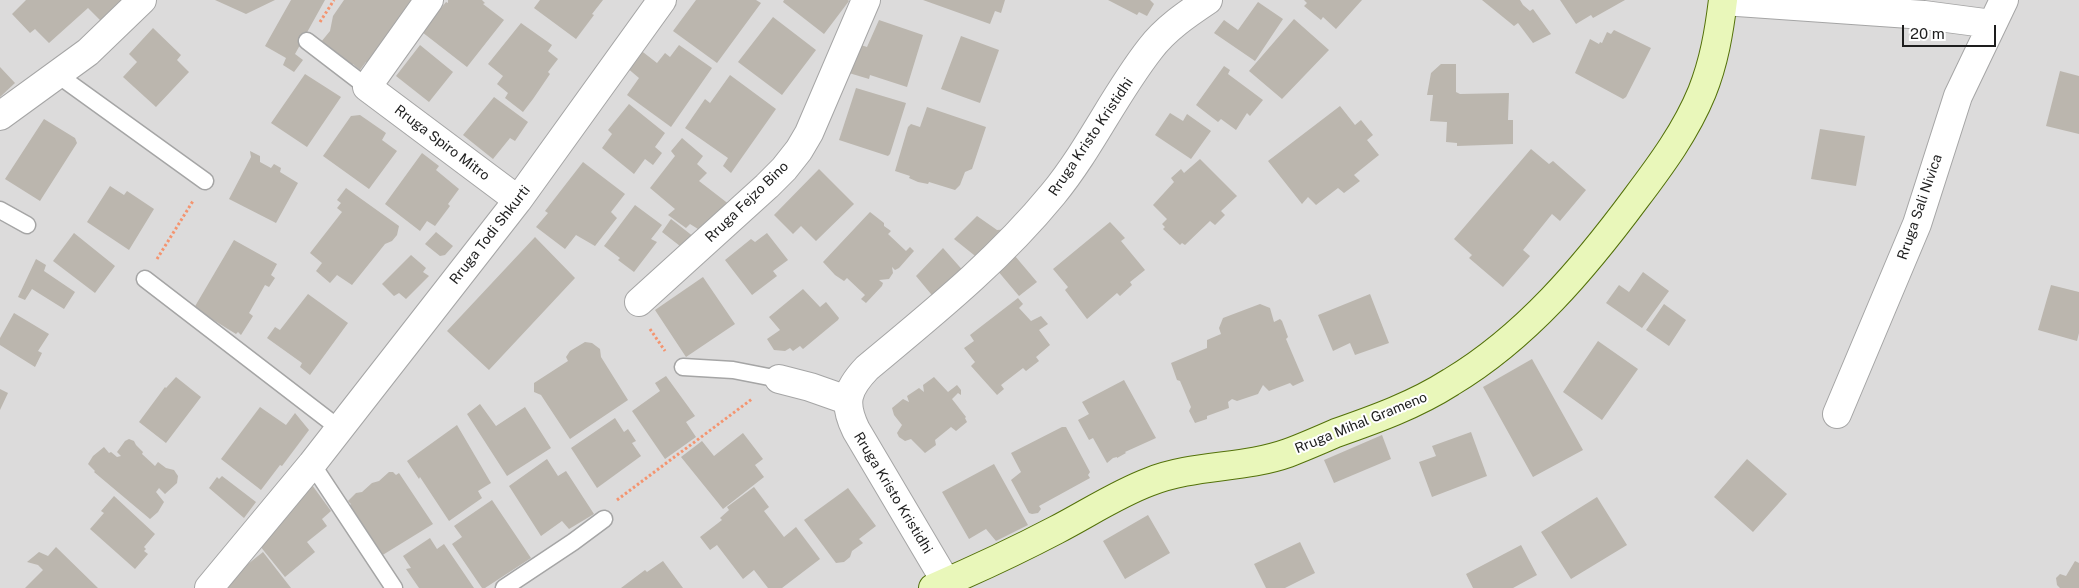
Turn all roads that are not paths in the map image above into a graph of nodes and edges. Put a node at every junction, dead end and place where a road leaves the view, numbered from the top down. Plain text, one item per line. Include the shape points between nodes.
1 (142, 0) edge
2 (429, 0) edge
3 (662, 0) edge
4 (866, 0) edge
5 (1208, 0) edge
6 (2004, 0) edge
7 (1723, 1) edge
8 (1992, 24) junction
9 (307, 41) dead end
10 (58, 75) junction
11 (367, 86) junction
12 (0, 116) edge
13 (205, 181) road end
14 (518, 200) junction
15 (0, 210) edge
16 (27, 225) dead end
17 (144, 279) road end
18 (639, 302) road end
19 (683, 367) road end
20 (779, 379) joint
21 (848, 400) junction
22 (1837, 414) dead end
23 (340, 428) junction
24 (312, 464) junction
25 (604, 519) road end
26 (940, 585) edge
27 (208, 588) edge
28 (394, 588) edge
29 (504, 588) edge

1 - 10 street via 88,52
2 - 11 street
3 - 14 street, Rruga Todi Shkurti
4 - 18 street, Rruga Fejzo Bino via 799,150 767,186
5 - 21 street, Rruga Kristo Kristidhi via 1151,48 1070,172 1020,234 976,276 867,368 853,386
6 - 8 street, Rruga Sali Nivica
7 - 8 street via 1924,15
7 - 26 street, Rruga Mihal Grameno via 1710,70 1671,150 1573,277 1529,321 1473,368 1432,394 1402,408 1288,453 1253,462 1206,467 1150,481 1018,550
8 - 22 street, Rruga Sali Nivica via 1958,96 1916,224
9 - 11 lane, Rruga Spiro Mitro
10 - 12 street
10 - 13 lane
11 - 14 street, Rruga Spiro Mitro
14 - 23 street, Rruga Todi Shkurti
15 - 16 lane
17 - 23 lane
19 - 20 lane via 733,370
20 - 21 street
21 - 26 street, Rruga Kristo Kristidhi via 849,415 862,442
23 - 24 street, Rruga Todi Shkurti
24 - 27 street, Rruga Todi Shkurti
24 - 28 lane
25 - 29 lane

